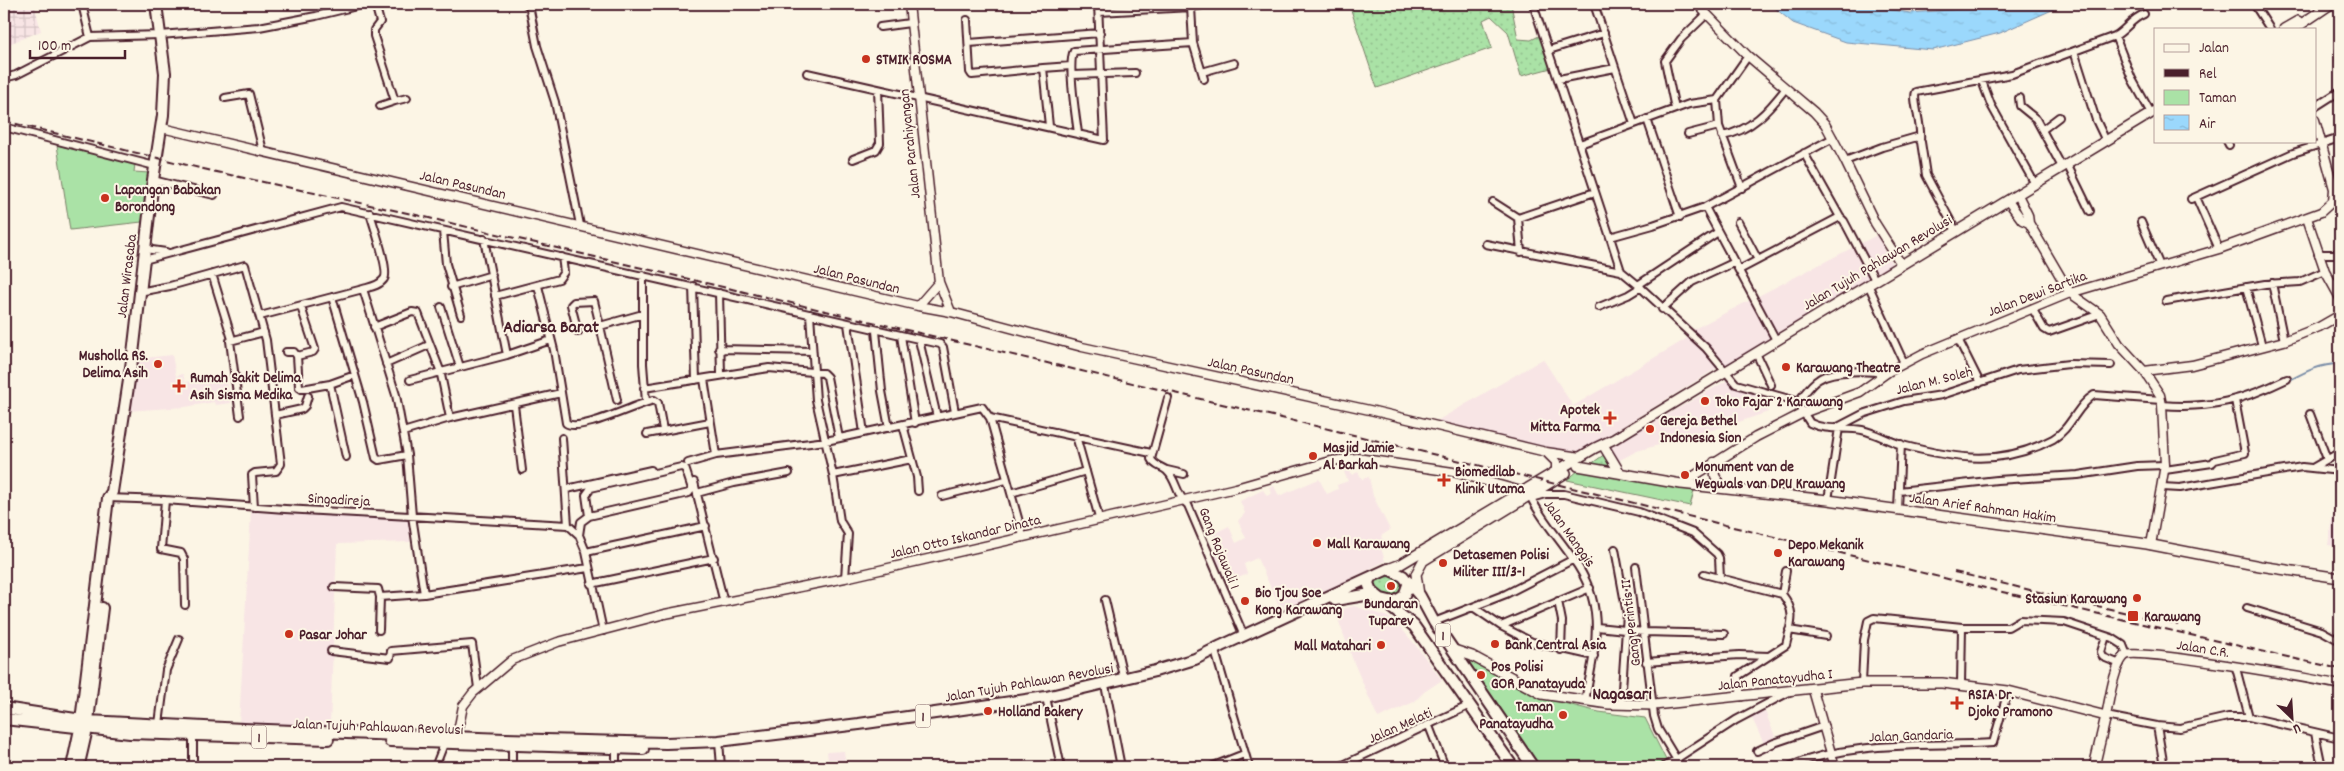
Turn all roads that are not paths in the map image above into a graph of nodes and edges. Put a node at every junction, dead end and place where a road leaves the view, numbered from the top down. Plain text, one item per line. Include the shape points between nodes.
1 (82, 4) edge
2 (156, 4) edge
3 (365, 4) edge
4 (375, 4) edge
5 (526, 4) edge
6 (908, 4) edge
7 (950, 4) edge
8 (959, 4) edge
9 (1098, 4) edge
10 (1208, 4) edge
11 (1534, 4) edge
12 (1594, 4) edge
13 (1697, 4) edge
14 (2254, 4) edge
15 (2331, 4) edge
16 (1190, 7) junction
17 (2318, 7) edge
18 (1100, 12) junction
19 (1706, 14) junction
20 (2144, 14) dead end
21 (2310, 16) junction
22 (967, 20) dead end
23 (910, 23) junction
24 (880, 27) dead end
25 (2269, 28) edge
26 (2286, 28) edge
27 (2295, 28) edge
28 (1100, 33) junction
29 (1604, 33) junction
30 (160, 35) junction
31 (2115, 36) junction
32 (90, 37) junction
33 (969, 43) junction
34 (1193, 43) junction
35 (1101, 48) junction
36 (1549, 50) junction
37 (2074, 50) junction
38 (2340, 51) edge
39 (1748, 56) junction
40 (2340, 60) edge
41 (1234, 63) dead end
42 (1071, 66) junction
43 (1042, 68) junction
44 (1615, 68) junction
45 (807, 73) dead end
46 (1135, 73) dead end
47 (1102, 74) junction
48 (1072, 75) junction
49 (4, 78) edge
50 (1560, 79) junction
51 (1982, 81) junction
52 (1786, 88) junction
53 (878, 89) junction
54 (2340, 91) edge
55 (225, 98) dead end
56 (407, 98) dead end
57 (2019, 98) dead end
58 (918, 99) junction
59 (1717, 100) junction
60 (396, 101) junction
61 (380, 106) dead end
62 (2316, 106) edge
63 (1675, 109) junction
64 (2153, 112) edge
65 (2059, 117) dead end
66 (1647, 119) junction
67 (1634, 124) junction
68 (2316, 124) edge
69 (1049, 126) junction
70 (1719, 126) junction
71 (4, 127) edge
72 (162, 128) junction
73 (2042, 130) junction
74 (1078, 133) junction
75 (1688, 134) dead end
76 (1722, 136) junction
77 (1833, 138) junction
78 (2340, 138) edge
79 (1920, 139) junction
80 (2106, 140) junction
81 (2321, 142) junction
82 (1580, 144) junction
83 (263, 151) junction
84 (1804, 153) junction
85 (853, 159) dead end
86 (1845, 161) junction
87 (155, 166) junction
88 (2064, 166) junction
89 (153, 180) junction
90 (2035, 184) junction
91 (1742, 188) junction
92 (1595, 192) junction
93 (214, 195) dead end
94 (2018, 195) junction
95 (2008, 201) junction
96 (1493, 202) dead end
97 (1705, 207) junction
98 (2090, 210) dead end
99 (370, 213) junction
100 (1680, 217) junction
101 (1840, 217) junction
102 (1518, 218) junction
103 (2307, 218) junction
104 (1738, 222) dead end
105 (2141, 222) dead end
106 (2029, 223) junction
107 (580, 225) junction
108 (443, 230) junction
109 (1956, 231) junction
110 (1718, 232) junction
111 (1610, 237) junction
112 (484, 239) junction
113 (1486, 244) dead end
114 (145, 249) junction
115 (2218, 249) junction
116 (1520, 252) junction
117 (169, 253) junction
118 (2318, 254) junction
119 (2340, 254) edge
120 (562, 257) junction
121 (144, 260) junction
122 (1758, 260) junction
123 (1735, 262) junction
124 (1901, 264) junction
125 (2160, 266) junction
126 (1739, 270) junction
127 (2325, 271) junction
128 (1621, 272) junction
129 (212, 274) junction
130 (492, 275) junction
131 (643, 275) junction
132 (938, 282) junction
133 (1872, 282) junction
134 (2272, 284) junction
135 (538, 286) junction
136 (693, 286) junction
137 (1640, 286) junction
138 (451, 287) junction
139 (2246, 287) junction
140 (363, 289) junction
141 (139, 292) junction
142 (719, 293) junction
143 (2070, 293) junction
144 (495, 296) junction
145 (332, 297) junction
146 (2340, 298) edge
147 (2166, 301) dead end
148 (918, 306) junction
149 (301, 307) junction
150 (442, 307) dead end
151 (1599, 307) dead end
152 (2032, 308) junction
153 (1662, 309) junction
154 (952, 312) junction
155 (643, 314) junction
156 (810, 314) junction
157 (2100, 314) junction
158 (461, 315) dead end
159 (2340, 315) edge
160 (260, 316) junction
161 (848, 324) junction
162 (600, 326) junction
163 (374, 327) junction
164 (876, 330) junction
165 (264, 332) junction
166 (578, 332) dead end
167 (901, 336) junction
168 (232, 339) junction
169 (1958, 339) junction
170 (551, 340) junction
171 (919, 340) junction
172 (1776, 340) junction
173 (2284, 341) junction
174 (429, 345) junction
175 (2262, 346) junction
176 (719, 350) junction
177 (812, 351) junction
178 (286, 352) dead end
179 (1756, 354) junction
180 (508, 355) junction
181 (297, 356) junction
182 (1904, 363) junction
183 (386, 364) junction
184 (2111, 365) dead end
185 (460, 367) junction
186 (440, 370) junction
187 (1728, 370) junction
188 (2144, 371) junction
189 (814, 372) junction
190 (1886, 373) junction
191 (721, 374) junction
192 (355, 375) junction
193 (704, 379) junction
194 (2287, 379) dead end
195 (410, 380) dead end
196 (696, 380) junction
197 (1980, 383) junction
198 (330, 384) junction
199 (1771, 385) dead end
200 (644, 388) junction
201 (561, 393) junction
202 (308, 396) dead end
203 (1168, 398) dead end
204 (616, 400) dead end
205 (2235, 400) junction
206 (646, 402) junction
207 (2162, 402) junction
208 (1797, 403) junction
209 (514, 405) junction
210 (954, 412) junction
211 (1806, 412) junction
212 (2310, 414) dead end
213 (275, 415) junction
214 (240, 416) dead end
215 (937, 417) junction
216 (450, 418) junction
217 (990, 418) junction
218 (710, 422) junction
219 (915, 423) junction
220 (903, 425) junction
221 (889, 428) junction
222 (1838, 428) junction
223 (664, 430) junction
224 (403, 432) junction
225 (864, 433) junction
226 (647, 434) dead end
227 (1076, 436) junction
228 (562, 438) dead end
229 (839, 438) junction
230 (1614, 439) junction
231 (826, 441) junction
232 (1901, 444) junction
233 (1605, 448) junction
234 (1546, 452) junction
235 (2340, 452) edge
236 (1151, 454) junction
237 (407, 455) junction
238 (716, 455) junction
239 (346, 457) dead end
240 (912, 459) junction
241 (2327, 459) junction
242 (1579, 462) junction
243 (1714, 462) junction
244 (688, 463) junction
245 (2165, 467) junction
246 (2314, 467) junction
247 (522, 470) dead end
248 (1167, 470) junction
249 (1086, 471) junction
250 (2340, 472) edge
251 (789, 473) dead end
252 (1556, 473) junction
253 (1620, 473) junction
254 (1184, 474) dead end
255 (833, 475) junction
256 (1006, 480) junction
257 (1682, 484) junction
258 (2162, 487) junction
259 (1723, 488) junction
260 (567, 489) junction
261 (918, 491) dead end
262 (1899, 491) junction
263 (697, 493) junction
264 (1011, 493) junction
265 (1528, 495) junction
266 (111, 496) junction
267 (942, 496) dead end
268 (165, 500) junction
269 (1182, 500) junction
270 (1828, 500) junction
271 (254, 507) junction
272 (1898, 509) junction
273 (412, 516) junction
274 (589, 516) junction
275 (1099, 518) junction
276 (568, 525) junction
277 (706, 526) junction
278 (579, 535) junction
279 (1023, 536) junction
280 (2151, 545) junction
281 (1615, 549) dead end
282 (586, 552) junction
283 (714, 558) junction
284 (1574, 559) junction
285 (588, 568) junction
286 (1636, 568) dead end
287 (1388, 569) junction
288 (1786, 571) dead end
289 (1704, 574) dead end
290 (845, 578) junction
291 (1370, 578) junction
292 (1412, 578) junction
293 (1720, 578) junction
294 (2340, 578) edge
295 (591, 584) junction
296 (334, 587) dead end
297 (1590, 588) junction
298 (424, 594) junction
299 (1782, 594) junction
300 (380, 596) junction
301 (1379, 597) junction
302 (1105, 600) dead end
303 (1558, 601) junction
304 (724, 603) junction
305 (185, 605) dead end
306 (1472, 607) junction
307 (2247, 608) dead end
308 (1434, 622) junction
309 (1501, 626) junction
310 (1597, 627) junction
311 (1962, 627) junction
312 (379, 630) dead end
313 (1789, 630) junction
314 (603, 631) junction
315 (1626, 631) junction
316 (1644, 632) junction
317 (1724, 634) dead end
318 (1244, 636) junction
319 (1826, 636) dead end
320 (2106, 636) junction
321 (179, 639) dead end
322 (2340, 641) edge
323 (1454, 650) junction
324 (1560, 650) junction
325 (331, 651) dead end
326 (1215, 651) junction
327 (2127, 655) junction
328 (1594, 656) junction
329 (1768, 656) junction
330 (1646, 662) junction
331 (2120, 664) junction
332 (2236, 668) junction
333 (1124, 680) junction
334 (1862, 683) junction
335 (1961, 684) junction
336 (1105, 685) junction
337 (2340, 685) edge
338 (478, 688) junction
339 (1813, 690) junction
340 (2008, 690) junction
341 (1789, 692) junction
342 (1046, 697) junction
343 (1741, 697) junction
344 (1584, 701) junction
345 (1621, 704) junction
346 (1470, 705) junction
347 (1654, 705) junction
348 (4, 708) edge
349 (2106, 716) junction
350 (2249, 717) junction
351 (4, 719) edge
352 (159, 724) junction
353 (84, 725) junction
354 (1429, 726) junction
355 (1824, 726) junction
356 (2156, 726) junction
357 (2315, 733) junction
358 (193, 735) junction
359 (457, 736) junction
360 (2340, 738) edge
361 (718, 741) junction
362 (666, 743) junction
363 (444, 744) junction
364 (512, 746) junction
365 (616, 749) junction
366 (1757, 751) dead end
367 (1244, 754) junction
368 (1831, 754) junction
369 (1675, 759) junction
370 (72, 767) edge
371 (79, 767) edge
372 (193, 767) edge
373 (435, 767) edge
374 (512, 767) edge
375 (616, 767) edge
376 (721, 767) edge
377 (1061, 767) edge
378 (1121, 767) edge
379 (1211, 767) edge
380 (1249, 767) edge
381 (1339, 767) edge
382 (1446, 767) edge
383 (1513, 767) edge
384 (1533, 767) edge
385 (1664, 767) edge
386 (1681, 767) edge
387 (1788, 767) edge
388 (1835, 767) edge
389 (2094, 767) edge
390 (2164, 767) edge
391 (2265, 767) edge
392 (2278, 767) edge
393 (2322, 767) edge

1 - 32 street
2 - 30 main road, Jalan Wirasaba
3 - 30 street via 259,27
4 - 60 street via 380,22 374,36
5 - 107 street via 555,102
6 - 23 street, Jalan Parahiyangan
7 - 8 street
9 - 18 street
10 - 16 street
11 - 36 street
12 - 29 street
13 - 19 street
14 - 25 street
15 - 17 main road
16 - 18 street
16 - 34 street
17 - 21 main road
18 - 28 street
19 - 39 street
19 - 63 street via 1665,61
20 - 31 street via 2134,18
21 - 26 main road
21 - 27 main road
22 - 33 street
23 - 24 street
23 - 58 street, Jalan Parahiyangan
28 - 33 street
28 - 35 street
29 - 36 street
29 - 44 street
30 - 32 street
30 - 72 main road, Jalan Wirasaba via 165,73
31 - 37 street
31 - 64 street via 2132,79
32 - 49 street via 33,67
33 - 43 street via 972,75
34 - 35 street
34 - 41 street via 1203,75
35 - 42 street via 1074,51
35 - 47 street
36 - 50 street
37 - 51 street via 2012,74
37 - 80 street via 2096,120
38 - 40 street
39 - 52 street
39 - 59 street
42 - 43 street
42 - 48 street
43 - 69 street
44 - 50 street
44 - 67 street
45 - 53 street
46 - 47 street
47 - 48 street
47 - 74 street via 1105,138
48 - 74 street
50 - 82 street
51 - 79 street via 1916,92
51 - 90 street via 1991,106
52 - 76 street via 1756,122
52 - 77 street via 1814,112
53 - 58 street
53 - 85 street via 880,143 876,150
54 - 62 street
55 - 83 street via 249,94
56 - 60 street
57 - 73 street via 2020,106 2034,115
58 - 69 street
58 - 132 street, Jalan Parahiyangan
59 - 63 street
59 - 70 street
60 - 61 street
63 - 66 street
64 - 80 main road, Jalan Tujuh Pahlawan Revolusi
65 - 73 street
66 - 67 street
66 - 100 street
67 - 82 street
68 - 81 street, Jalan Dewi Sartika
69 - 74 street
70 - 75 street
70 - 76 street
71 - 87 street
72 - 83 street, Jalan Pasundan
72 - 87 main road, Jalan Wirasaba
73 - 88 street
76 - 91 street
77 - 84 street
77 - 86 street
78 - 81 street
79 - 86 street via 1914,137 1898,141
79 - 109 street via 1926,175
80 - 88 main road, Jalan Tujuh Pahlawan Revolusi
81 - 103 street, Jalan Dewi Sartika via 2334,194 2329,207
81 - 115 street via 2193,198
82 - 92 street
83 - 107 street, Jalan Pasundan
84 - 91 street
84 - 101 street
86 - 124 street via 1875,223
87 - 89 main road, Jalan Wirasaba
88 - 90 main road, Jalan Tujuh Pahlawan Revolusi
88 - 98 street
89 - 93 street
89 - 114 main road, Jalan Wirasaba
90 - 94 main road, Jalan Tujuh Pahlawan Revolusi
91 - 97 street
92 - 102 street
92 - 111 street
94 - 95 main road, Jalan Tujuh Pahlawan Revolusi
94 - 106 street
95 - 106 street via 2022,220
95 - 109 main road, Jalan Tujuh Pahlawan Revolusi
96 - 102 street
97 - 100 street
97 - 110 street
99 - 108 street
99 - 117 street via 332,208
99 - 140 street via 386,275 379,284
100 - 111 street
101 - 122 street
101 - 133 street
102 - 116 street
103 - 115 street, Jalan Dewi Sartika
103 - 118 street
104 - 122 street
105 - 125 street
106 - 143 street
107 - 148 street, Jalan Pasundan
108 - 112 street
108 - 138 street
109 - 124 main road, Jalan Tujuh Pahlawan Revolusi
110 - 123 street
110 - 137 street
111 - 128 street
112 - 120 street
112 - 130 street
113 - 116 street
114 - 117 street
114 - 121 main road, Jalan Wirasaba
115 - 125 street, Jalan Dewi Sartika
116 - 128 street
117 - 121 street
118 - 119 street
118 - 127 street
120 - 131 street
120 - 135 street via 564,275
121 - 141 main road, Jalan Wirasaba
122 - 126 street
123 - 126 street
123 - 153 street via 1692,282
124 - 133 main road, Jalan Tujuh Pahlawan Revolusi
125 - 143 street, Jalan Dewi Sartika
126 - 172 street
127 - 134 street via 2303,281
127 - 146 street
128 - 137 street
129 - 141 street
129 - 160 street via 245,265
129 - 168 street
130 - 138 street
130 - 144 street
131 - 136 street
131 - 155 street
132 - 148 street
132 - 154 street, Jalan Parahiyangan
133 - 172 main road, Jalan Tujuh Pahlawan Revolusi
133 - 182 street
134 - 139 street
134 - 173 street
135 - 144 street
135 - 170 street
136 - 142 street
136 - 196 street
137 - 151 street via 1628,295
137 - 153 street
138 - 158 street
139 - 147 street
139 - 175 street
140 - 145 street
140 - 163 street
141 - 266 main road, Jalan Wirasaba
142 - 156 street
142 - 176 street
143 - 152 street, Jalan Dewi Sartika
143 - 157 street
144 - 180 street
145 - 149 street
145 - 192 street
148 - 154 street, Jalan Pasundan
149 - 160 street
149 - 181 street via 315,349
150 - 185 street
152 - 157 street via 2049,332
152 - 169 street, Jalan Dewi Sartika
153 - 187 street
154 - 234 street, Jalan Pasundan via 1082,347
155 - 162 street
155 - 200 street
156 - 161 street
156 - 177 street
157 - 188 street via 2119,344
159 - 173 street
160 - 165 street
161 - 164 street
161 - 225 street
162 - 166 street via 594,301 574,302
162 - 204 street
163 - 174 street via 416,312
163 - 183 street
164 - 167 street
164 - 221 street
165 - 168 street
165 - 213 street
167 - 171 street
167 - 219 street
168 - 214 street via 229,345
169 - 182 street, Jalan Dewi Sartika
169 - 197 street
170 - 180 street
170 - 201 street
171 - 210 street via 943,347
171 - 215 street
172 - 179 main road, Jalan Tujuh Pahlawan Revolusi
173 - 175 street
174 - 183 street
174 - 186 street
175 - 188 street via 2192,365
176 - 177 street
176 - 191 street
177 - 189 street
178 - 181 street via 294,352
179 - 187 main road, Jalan Tujuh Pahlawan Revolusi
179 - 199 street
180 - 185 street
181 - 198 street via 299,387 302,390
182 - 190 street, Jalan Dewi Sartika
183 - 224 street
184 - 197 street, Jalan M. Soleh via 2018,370
185 - 186 street
186 - 195 street
186 - 216 street
187 - 208 street via 1736,384 1746,389
187 - 230 main road, Jalan Tujuh Pahlawan Revolusi
188 - 207 street
189 - 191 street via 775,368
189 - 229 street via 827,377
189 - 231 street via 816,400
190 - 208 street via 1847,372 1824,376 1813,383
190 - 211 street, Jalan Dewi Sartika via 1850,397
191 - 193 street
192 - 198 street
192 - 237 street via 376,458
193 - 196 street
193 - 218 street
194 - 205 street
196 - 200 street
197 - 222 street, Jalan M. Soleh via 1942,395 1904,401 1863,414
198 - 239 street
200 - 206 street
201 - 206 street via 569,426 590,423
201 - 209 street
202 - 213 street via 302,409
203 - 236 street
205 - 207 street via 2190,407
205 - 245 street via 2245,453 2212,463
206 - 223 street via 656,401
207 - 232 street via 2094,395 2056,437 1998,458 1948,455
207 - 245 street
208 - 211 street
209 - 216 street
209 - 247 street
210 - 215 street
210 - 217 street via 982,407
211 - 222 street via 1812,425
211 - 243 street, Jalan Dewi Sartika
212 - 241 street
213 - 271 street via 281,464 276,471 252,475
215 - 219 street
216 - 224 street
217 - 227 street
217 - 256 street
218 - 223 street
218 - 238 street
219 - 220 street
220 - 221 street
220 - 240 street
221 - 225 street
222 - 232 street via 1864,431
222 - 270 street
223 - 226 street
224 - 237 street
225 - 229 street
227 - 236 street
227 - 249 street
228 - 260 street
229 - 231 street
230 - 233 main road, Jalan Tujuh Pahlawan Revolusi
230 - 242 main road, Jalan Tujuh Pahlawan Revolusi
231 - 238 street
231 - 255 street
232 - 262 street
233 - 242 main road, Jalan Tujuh Pahlawan Revolusi
233 - 253 main road
234 - 242 street, Jalan Pasundan
234 - 252 street via 1556,462
235 - 241 street
236 - 248 street via 1153,464
237 - 273 street
238 - 244 street
240 - 255 street
240 - 261 street
241 - 246 street
242 - 252 main road, Jalan Tujuh Pahlawan Revolusi
242 - 253 main road, Jalan Arief Rahman Hakim
242 - 265 main road, Jalan Tujuh Pahlawan Revolusi
243 - 257 street, Jalan Dewi Sartika
243 - 259 street via 1715,476
244 - 260 street
244 - 263 street
245 - 258 street
245 - 262 street via 2137,466 2078,475
246 - 250 street
246 - 258 street via 2180,488
248 - 254 street
248 - 269 street, Gang Rajawali 1
249 - 264 street
249 - 275 street
251 - 263 street
252 - 265 main road, Jalan Tujuh Pahlawan Revolusi
253 - 257 main road, Jalan Arief Rahman Hakim
255 - 290 street via 840,521 848,534
256 - 264 street
256 - 267 street
257 - 259 main road, Jalan Arief Rahman Hakim
258 - 280 street
259 - 270 main road, Jalan Arief Rahman Hakim
260 - 276 street
262 - 272 street
263 - 277 street
264 - 279 street
265 - 269 street, Jalan Otto Iskandar Dinata via 1453,472 1347,458
265 - 284 street, Jalan Manggis
265 - 287 main road, Jalan Tujuh Pahlawan Revolusi
265 - 292 main road, Jalan Tujuh Pahlawan Revolusi via 1423,561
265 - 293 street via 1564,494 1639,512 1693,533 1717,554
266 - 268 street, Singadireja
266 - 353 main road, Jalan Wirasaba
268 - 271 street, Singadireja
268 - 305 street via 161,550 181,553 184,559
269 - 275 street, Jalan Otto Iskandar Dinata
269 - 318 street, Gang Rajawali 1 via 1188,505
270 - 272 main road, Jalan Arief Rahman Hakim
271 - 273 street, Singadireja
272 - 280 main road, Jalan Arief Rahman Hakim
273 - 276 street, Singadireja
273 - 298 street
274 - 274 street via 686,495 692,489 687,472 681,467 591,488 586,495
274 - 278 street via 581,522
275 - 279 street, Jalan Otto Iskandar Dinata
276 - 278 street
277 - 282 street
277 - 283 street
278 - 282 street
279 - 290 street, Jalan Otto Iskandar Dinata
280 - 294 main road, Jalan Arief Rahman Hakim
281 - 315 street via 1626,603
282 - 285 street
283 - 295 street
283 - 304 street
284 - 297 street, Jalan Manggis
284 - 306 street via 1527,584
285 - 295 street
285 - 298 street
286 - 316 street, Gang Perintis II
287 - 291 main road, Jalan Tujuh Pahlawan Revolusi / 1
287 - 292 main road, 1
288 - 299 street
289 - 293 street
290 - 304 street, Jalan Otto Iskandar Dinata
291 - 301 main road via 1369,588
291 - 318 main road, Jalan Tujuh Pahlawan Revolusi / 1
292 - 301 main road via 1401,599 1390,602
292 - 308 main road, 1
293 - 299 street
295 - 314 street
296 - 300 street via 375,587
297 - 303 street
297 - 310 street, Jalan Manggis
298 - 300 street
299 - 313 street via 1792,610
300 - 312 street
301 - 326 main road, Jalan Tujuh Pahlawan Revolusi / 1 via 1354,596 1327,602 1222,651
301 - 346 main road, 1 via 1414,626
302 - 333 street
303 - 309 street
303 - 324 street via 1562,621
304 - 314 street, Jalan Otto Iskandar Dinata via 665,614
306 - 308 street
306 - 309 street
307 - 322 street via 2322,631
308 - 323 main road, 1
309 - 324 street via 1523,639
310 - 315 street
310 - 328 street, Jalan Manggis
311 - 320 street via 2008,627 2020,620 2064,622
311 - 334 street via 1871,619 1864,640
311 - 335 street
313 - 319 street
313 - 329 street via 1785,647
314 - 338 street, Jalan Otto Iskandar Dinata via 525,654 502,667
315 - 316 street
315 - 345 street
316 - 317 street
316 - 330 street, Gang Perintis II
318 - 326 main road, Jalan Tujuh Pahlawan Revolusi / 1
320 - 327 street via 2122,643
320 - 331 street via 2101,652 2103,657
321 - 352 street via 166,670
323 - 344 main road, Jalan Panatayudha I via 1472,656 1542,694
323 - 384 main road, 1
324 - 328 street
325 - 338 street via 390,658 391,652 472,644
326 - 333 main road, Jalan Tujuh Pahlawan Revolusi / 1
326 - 367 street
327 - 331 street
327 - 332 street, Jalan C.R. via 2142,653
328 - 344 street, Jalan Manggis
329 - 330 street
329 - 343 street via 1738,676
330 - 347 street, Gang Perintis II
331 - 349 street
332 - 337 street, Jalan C.R.
332 - 350 street
333 - 336 main road, Jalan Tujuh Pahlawan Revolusi / 1
334 - 335 main road, Jalan Panatayudha I
334 - 339 main road, Jalan Panatayudha I
335 - 340 main road, Jalan Panatayudha I
336 - 342 main road, Jalan Tujuh Pahlawan Revolusi / 1
336 - 378 street
338 - 359 street, Jalan Otto Iskandar Dinata via 463,706
339 - 341 main road, Jalan Panatayudha I
339 - 355 street
340 - 349 main road, Jalan Panatayudha I
340 - 368 street, Jalan Gandaria via 1993,743 1877,747
341 - 343 main road, Jalan Panatayudha I
341 - 369 street via 1736,720
342 - 361 main road, Jalan Tujuh Pahlawan Revolusi / 1
342 - 377 street
343 - 347 main road, Jalan Panatayudha I
344 - 345 main road, Jalan Panatayudha I
345 - 347 main road, Jalan Panatayudha I
346 - 354 street, Jalan Melati
346 - 383 main road, 1
347 - 369 street, Gang Perintis II via 1658,729
348 - 353 main road, 1
349 - 356 street
349 - 389 main road
350 - 356 street via 2228,717 2180,728
350 - 357 street
351 - 353 main road, 1
352 - 353 main road, Jalan Tujuh Pahlawan Revolusi / 1
352 - 359 main road, Jalan Tujuh Pahlawan Revolusi / 1
353 - 358 main road, Jalan Tujuh Pahlawan Revolusi / 1
353 - 370 main road
353 - 371 main road
354 - 381 street, Jalan Melati
354 - 382 street
355 - 366 street
355 - 368 street
356 - 390 street
357 - 360 street
357 - 393 street
358 - 363 main road, Jalan Tujuh Pahlawan Revolusi / 1
358 - 372 street
359 - 362 main road, Jalan Tujuh Pahlawan Revolusi / 1
361 - 362 main road, Jalan Tujuh Pahlawan Revolusi / 1
361 - 376 street
362 - 365 main road, Jalan Tujuh Pahlawan Revolusi / 1 via 651,748
363 - 364 main road, Jalan Tujuh Pahlawan Revolusi / 1
363 - 373 street
364 - 365 main road, Jalan Tujuh Pahlawan Revolusi / 1
364 - 374 street
365 - 375 street
367 - 379 street
367 - 380 street
368 - 387 street, Jalan Gandaria
368 - 388 street
369 - 385 street
369 - 386 street, Gang Perintis II
391 - 392 street via 2275,764

